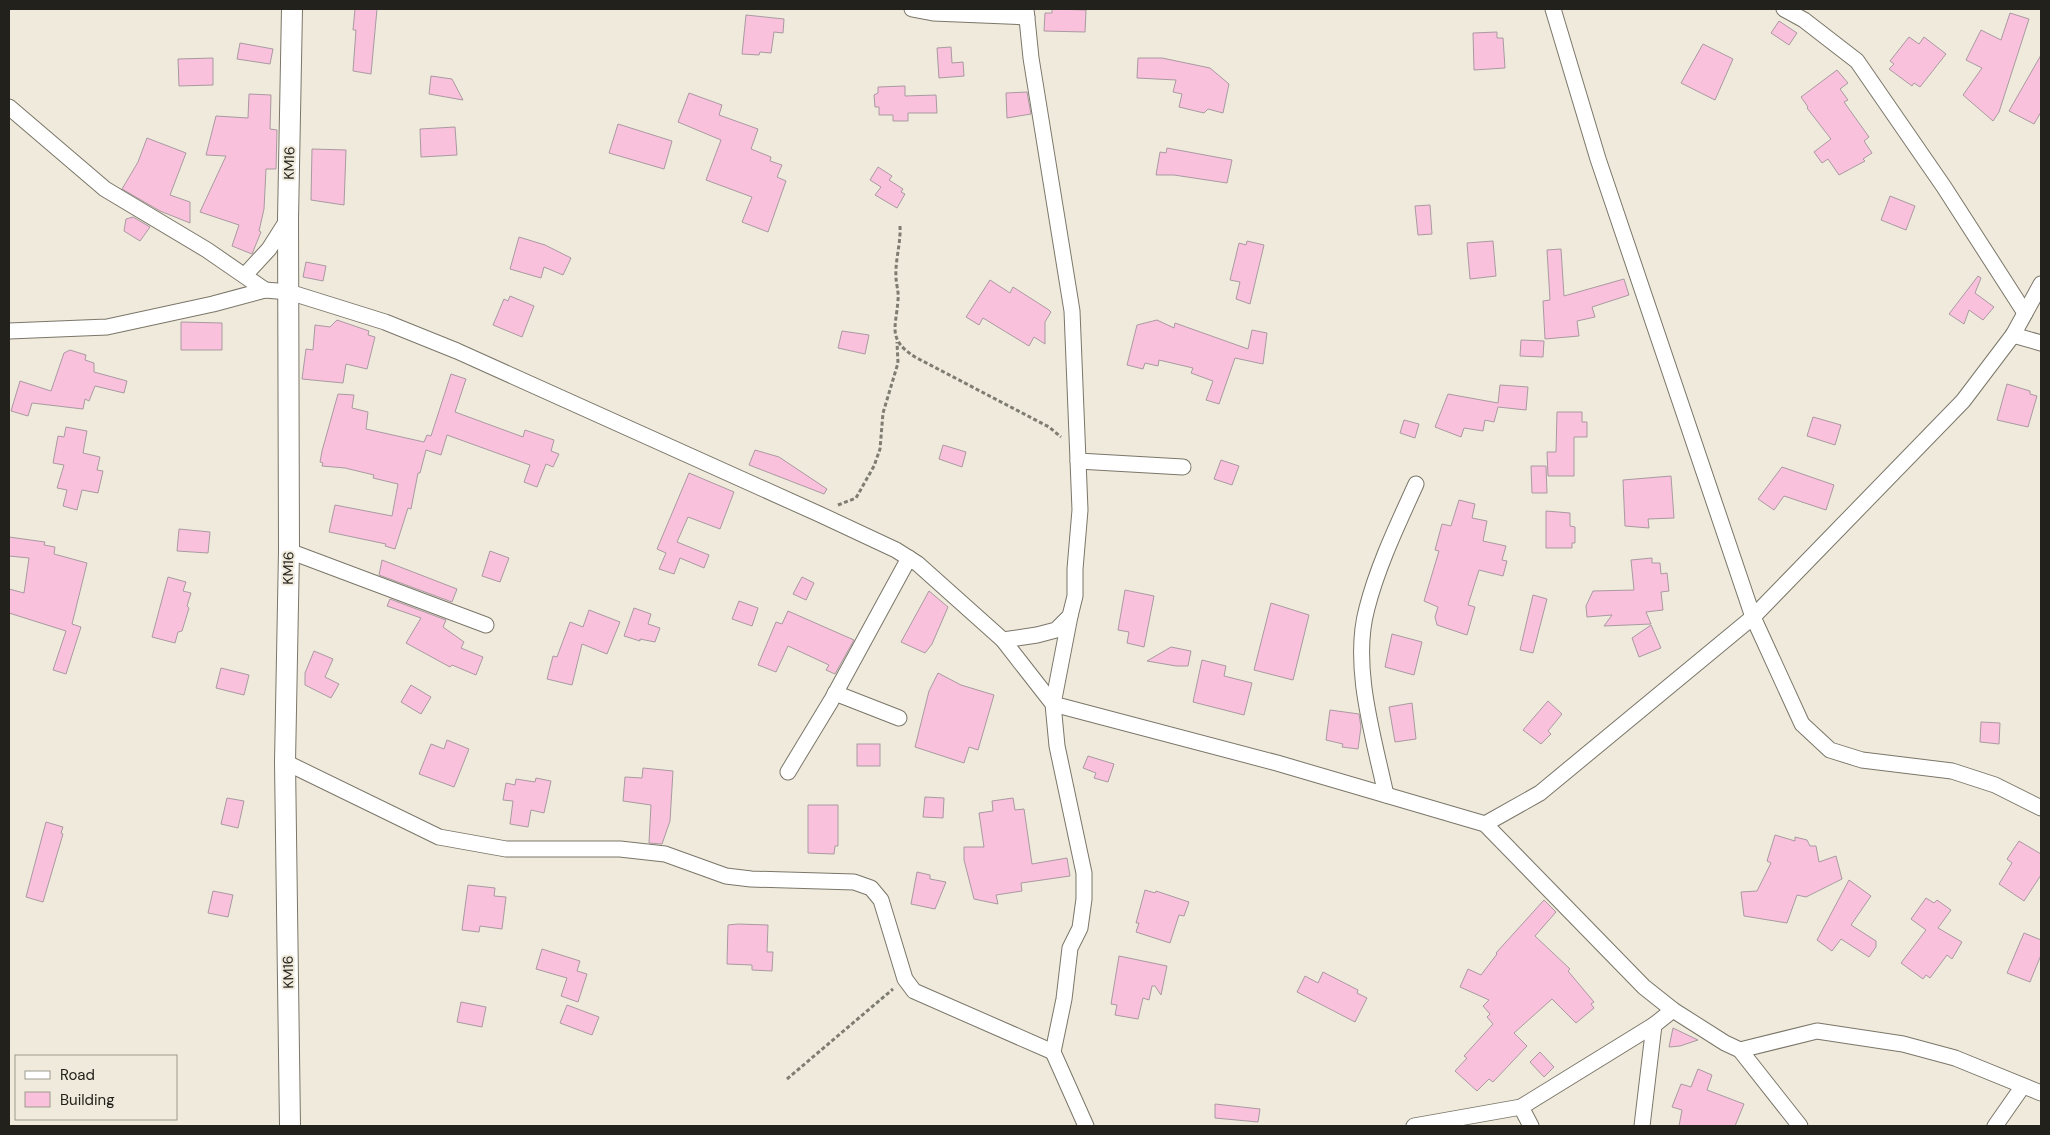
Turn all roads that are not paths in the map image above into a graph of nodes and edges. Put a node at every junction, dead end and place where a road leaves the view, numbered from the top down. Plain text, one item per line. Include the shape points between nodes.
1 (292, 9) edge
2 (912, 9) edge
3 (1553, 9) edge
4 (1784, 9) edge
5 (1026, 13) edge
6 (9, 107) edge
7 (288, 219) junction
8 (245, 275) junction
9 (2041, 284) edge
10 (265, 290) junction
11 (289, 292) junction
12 (2025, 313) junction
13 (9, 331) edge
14 (2013, 335) junction
15 (2041, 342) edge
16 (1077, 455) junction
17 (1183, 467) dead end
18 (1416, 484) dead end
19 (288, 551) junction
20 (909, 558) junction
21 (1070, 616) junction
22 (1753, 617) junction
23 (486, 625) dead end
24 (1003, 640) junction
25 (835, 692) junction
26 (1053, 704) junction
27 (899, 718) dead end
28 (285, 762) junction
29 (788, 772) dead end
30 (1386, 795) junction
31 (2041, 808) edge
32 (1485, 824) junction
33 (1673, 1010) junction
34 (1654, 1025) junction
35 (1740, 1050) junction
36 (1054, 1052) junction
37 (2023, 1086) junction
38 (2041, 1093) edge
39 (1521, 1107) junction
40 (290, 1126) edge
41 (1086, 1126) edge
42 (1414, 1126) edge
43 (1531, 1126) edge
44 (1642, 1126) edge
45 (1800, 1126) edge
46 (1995, 1126) edge

1 - 7 street, KM16
2 - 5 street via 933,13
3 - 22 street via 1598,159
4 - 12 street via 1804,20 1857,61 1944,186
5 - 16 street via 1072,312
6 - 8 street via 105,189
7 - 8 street via 269,249
7 - 11 street, KM16
8 - 10 street
9 - 12 street
10 - 11 street
10 - 13 street via 107,327
11 - 19 street, KM16
11 - 20 street via 385,322 457,351 819,514
12 - 14 street
14 - 15 street
14 - 22 street via 1963,401
16 - 17 street
16 - 21 street via 1080,510 1075,596
18 - 30 street via 1384,559 1367,609 1363,637 1363,682
19 - 23 street
19 - 28 street, KM16
20 - 24 street
20 - 25 street
21 - 24 street via 1056,630
21 - 26 street
22 - 31 street via 1802,724 1830,750 1862,760 1952,771 1994,785
22 - 32 street via 1540,793
24 - 26 street
25 - 27 street
25 - 29 street
26 - 30 street
26 - 36 street via 1057,746 1084,873 1080,928 1070,948
28 - 36 street via 439,838 506,849 620,849 665,854 726,876 751,880 854,882 871,888 880,900 905,978 914,991
28 - 40 street, KM16
30 - 32 street
32 - 33 street via 1644,987
33 - 34 street
33 - 35 street
34 - 39 street
34 - 44 street
35 - 37 street via 1817,1031 1912,1046 1955,1058
35 - 45 street
36 - 41 street
37 - 38 street
37 - 46 street
39 - 42 street
39 - 43 street

